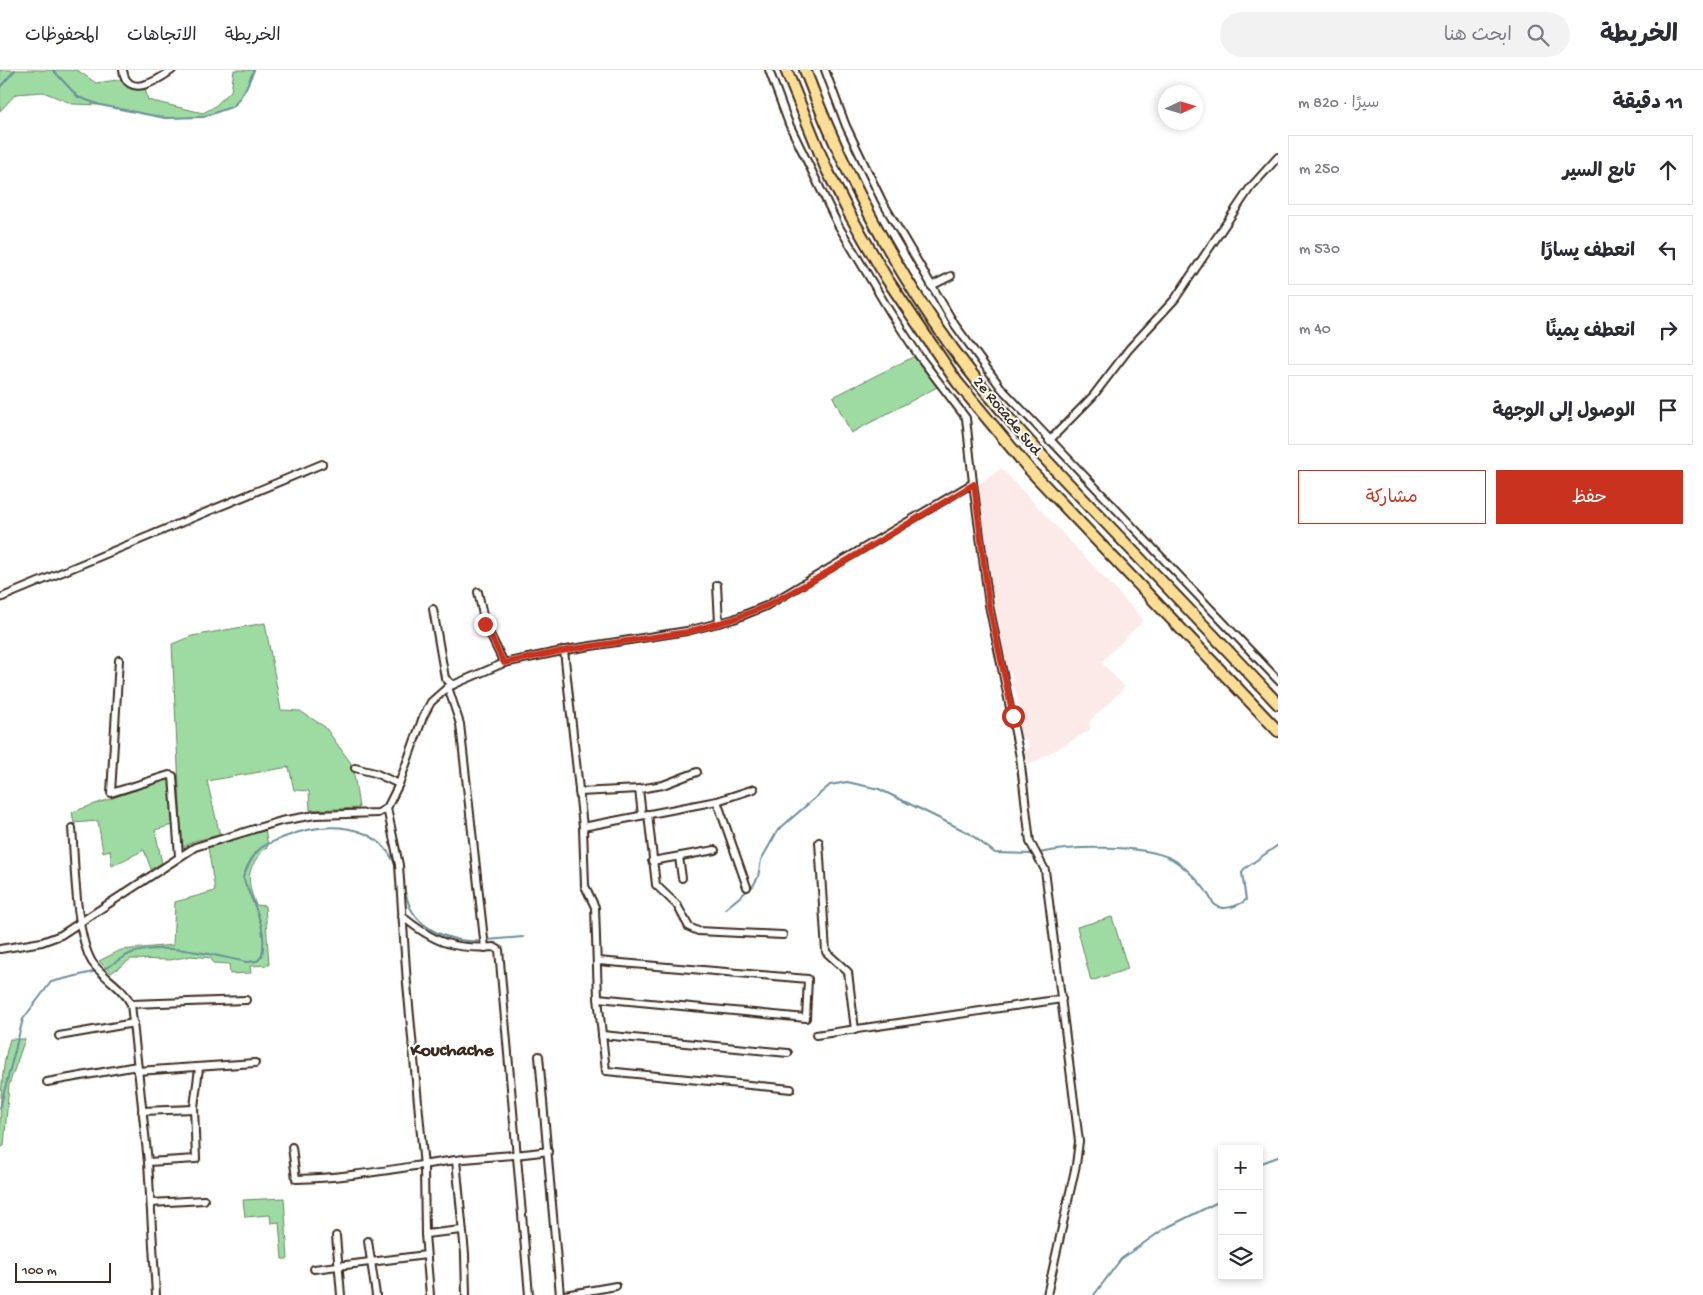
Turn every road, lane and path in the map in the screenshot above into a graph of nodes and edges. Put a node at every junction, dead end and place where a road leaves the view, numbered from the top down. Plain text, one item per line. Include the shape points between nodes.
1 (124, 70) edge
2 (172, 70) edge
3 (769, 70) edge
4 (786, 70) edge
5 (805, 70) edge
6 (825, 70) edge
7 (1278, 157) edge
8 (950, 276) dead end
9 (931, 286) junction
10 (1049, 441) junction
11 (322, 464) dead end
12 (974, 484) junction
13 (717, 585) dead end
14 (478, 592) dead end
15 (0, 598) edge
16 (433, 609) dead end
17 (719, 623) junction
18 (564, 650) junction
19 (119, 660) dead end
20 (504, 663) junction
21 (1278, 680) edge
22 (451, 686) junction
23 (1278, 704) edge
24 (1278, 731) edge
25 (355, 768) dead end
26 (697, 772) dead end
27 (399, 784) junction
28 (639, 789) junction
29 (754, 789) dead end
30 (579, 792) junction
31 (716, 801) junction
32 (387, 808) junction
33 (645, 815) junction
34 (583, 827) junction
35 (72, 828) dead end
36 (819, 842) dead end
37 (715, 850) dead end
38 (179, 856) junction
39 (679, 857) junction
40 (652, 861) junction
41 (682, 878) dead end
42 (747, 887) dead end
43 (402, 916) junction
44 (80, 922) junction
45 (783, 935) dead end
46 (0, 948) edge
47 (484, 948) junction
48 (598, 961) junction
49 (598, 998) junction
50 (1062, 999) junction
51 (246, 1000) dead end
52 (131, 1004) junction
53 (134, 1023) junction
54 (856, 1030) junction
55 (602, 1035) junction
56 (816, 1035) dead end
57 (59, 1036) dead end
58 (788, 1053) dead end
59 (539, 1056) dead end
60 (255, 1063) dead end
61 (137, 1068) junction
62 (199, 1068) junction
63 (47, 1082) dead end
64 (791, 1089) dead end
65 (194, 1109) junction
66 (142, 1111) junction
67 (292, 1147) dead end
68 (548, 1151) junction
69 (517, 1156) junction
70 (456, 1160) junction
71 (148, 1162) junction
72 (424, 1167) junction
73 (204, 1200) dead end
74 (151, 1203) junction
75 (462, 1230) junction
76 (425, 1234) junction
77 (336, 1236) dead end
78 (368, 1241) dead end
79 (426, 1255) junction
80 (371, 1263) junction
81 (338, 1267) junction
82 (314, 1269) dead end
83 (616, 1286) dead end
84 (156, 1295) edge
85 (341, 1295) edge
86 (376, 1295) edge
87 (430, 1295) edge
88 (466, 1295) edge
89 (529, 1295) edge
90 (560, 1295) edge
91 (565, 1295) edge
92 (1047, 1295) edge

1 - 2 street via 125,79 133,86 144,85
3 - 12 street via 789,124 838,225 919,356 966,418
4 - 24 highway, 2e Rocade Sud via 826,168 850,215 887,280 957,382 1029,469
5 - 23 highway, 2e Rocade Sud via 837,148 878,230 952,348 1046,459
6 - 9 street via 846,126 882,201
7 - 10 street via 1250,188 1175,299 1129,349 1093,396
8 - 9 street
9 - 10 street via 1002,389
10 - 21 street
11 - 15 street
12 - 17 street via 774,602
12 - 50 street via 989,605 1018,740 1030,842 1042,862
13 - 17 street
14 - 20 street via 483,618
16 - 22 street via 445,678
17 - 18 street via 687,632
18 - 20 street
18 - 30 street
19 - 38 street via 110,793 173,776
20 - 22 street
22 - 27 street via 431,702 423,717
22 - 47 street via 460,724
25 - 27 street
26 - 28 street via 663,785
27 - 32 street
28 - 30 street
28 - 33 street
29 - 31 street
30 - 34 street
31 - 33 street
31 - 42 street
32 - 38 street via 378,813 315,815 281,821 195,847
32 - 43 street via 399,865
33 - 34 street
33 - 40 street
34 - 48 street via 585,886 595,907
35 - 44 street
36 - 54 street via 826,952 848,972
37 - 39 street
38 - 44 street
39 - 40 street
39 - 41 street
40 - 45 street via 656,885 677,905 689,927
43 - 47 street via 424,935 458,947
43 - 72 street
44 - 46 street via 61,935 42,942
44 - 52 street via 93,963 127,995
47 - 69 street via 499,950
48 - 49 street
48 - 49 street via 808,979 806,1018
49 - 55 street
50 - 54 street
50 - 92 street via 1078,1141 1076,1165
51 - 52 street
52 - 53 street
53 - 57 street
53 - 61 street
54 - 56 street
55 - 58 street
55 - 64 street via 606,1071
59 - 68 street
60 - 62 street
61 - 62 street
61 - 63 street
61 - 66 street
62 - 65 street
65 - 66 street
65 - 71 street via 196,1159
66 - 71 street
67 - 72 street via 296,1178 326,1178
68 - 69 street
68 - 90 street
69 - 70 street
69 - 89 street
70 - 72 street
70 - 75 street
71 - 74 street
72 - 76 street
73 - 74 street
74 - 84 street
75 - 76 street
75 - 88 street
76 - 79 street
77 - 81 street
78 - 80 street
79 - 80 street
79 - 87 street
80 - 81 street
80 - 86 street
81 - 82 street
81 - 85 street
83 - 91 street

